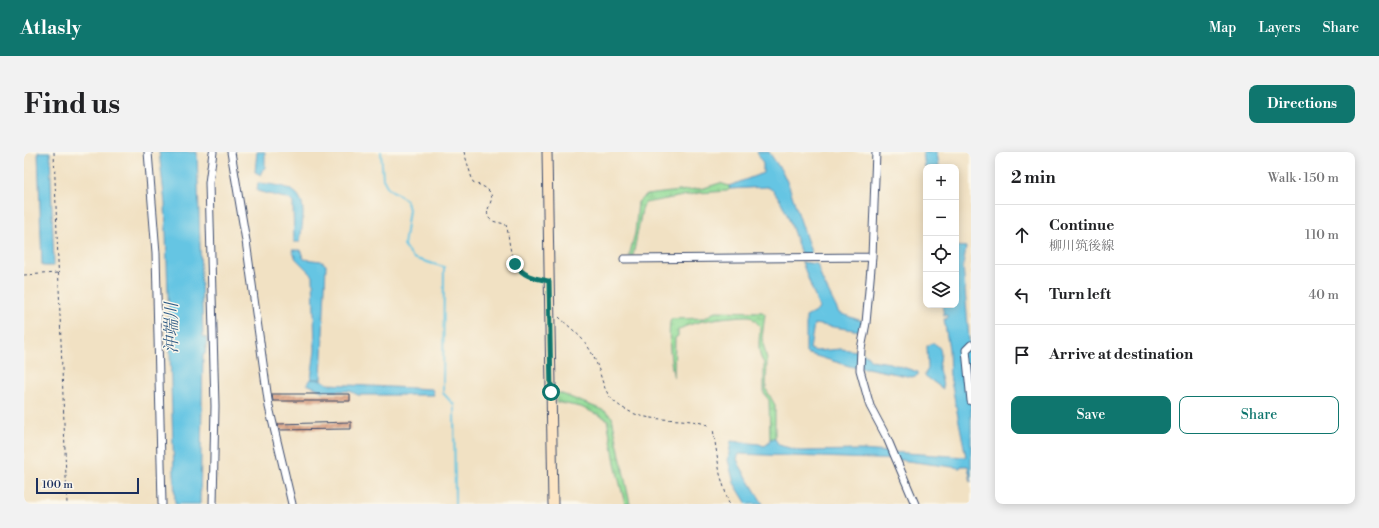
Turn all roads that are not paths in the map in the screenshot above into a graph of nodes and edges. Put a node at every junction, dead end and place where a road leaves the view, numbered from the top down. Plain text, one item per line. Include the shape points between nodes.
1 (148, 152) edge
2 (212, 152) edge
3 (231, 152) edge
4 (548, 152) edge
5 (876, 152) edge
6 (872, 257) junction
7 (624, 259) dead end
8 (971, 345) edge
9 (971, 401) edge
10 (913, 503) edge
11 (162, 504) edge
12 (213, 504) edge
13 (292, 504) edge
14 (553, 504) edge

1 - 11 street via 156,253
2 - 12 street via 209,183 215,406
3 - 13 street via 269,407
4 - 14 main road
5 - 6 street
6 - 7 street
6 - 10 street via 860,370 870,406 889,442
8 - 9 street via 966,350

